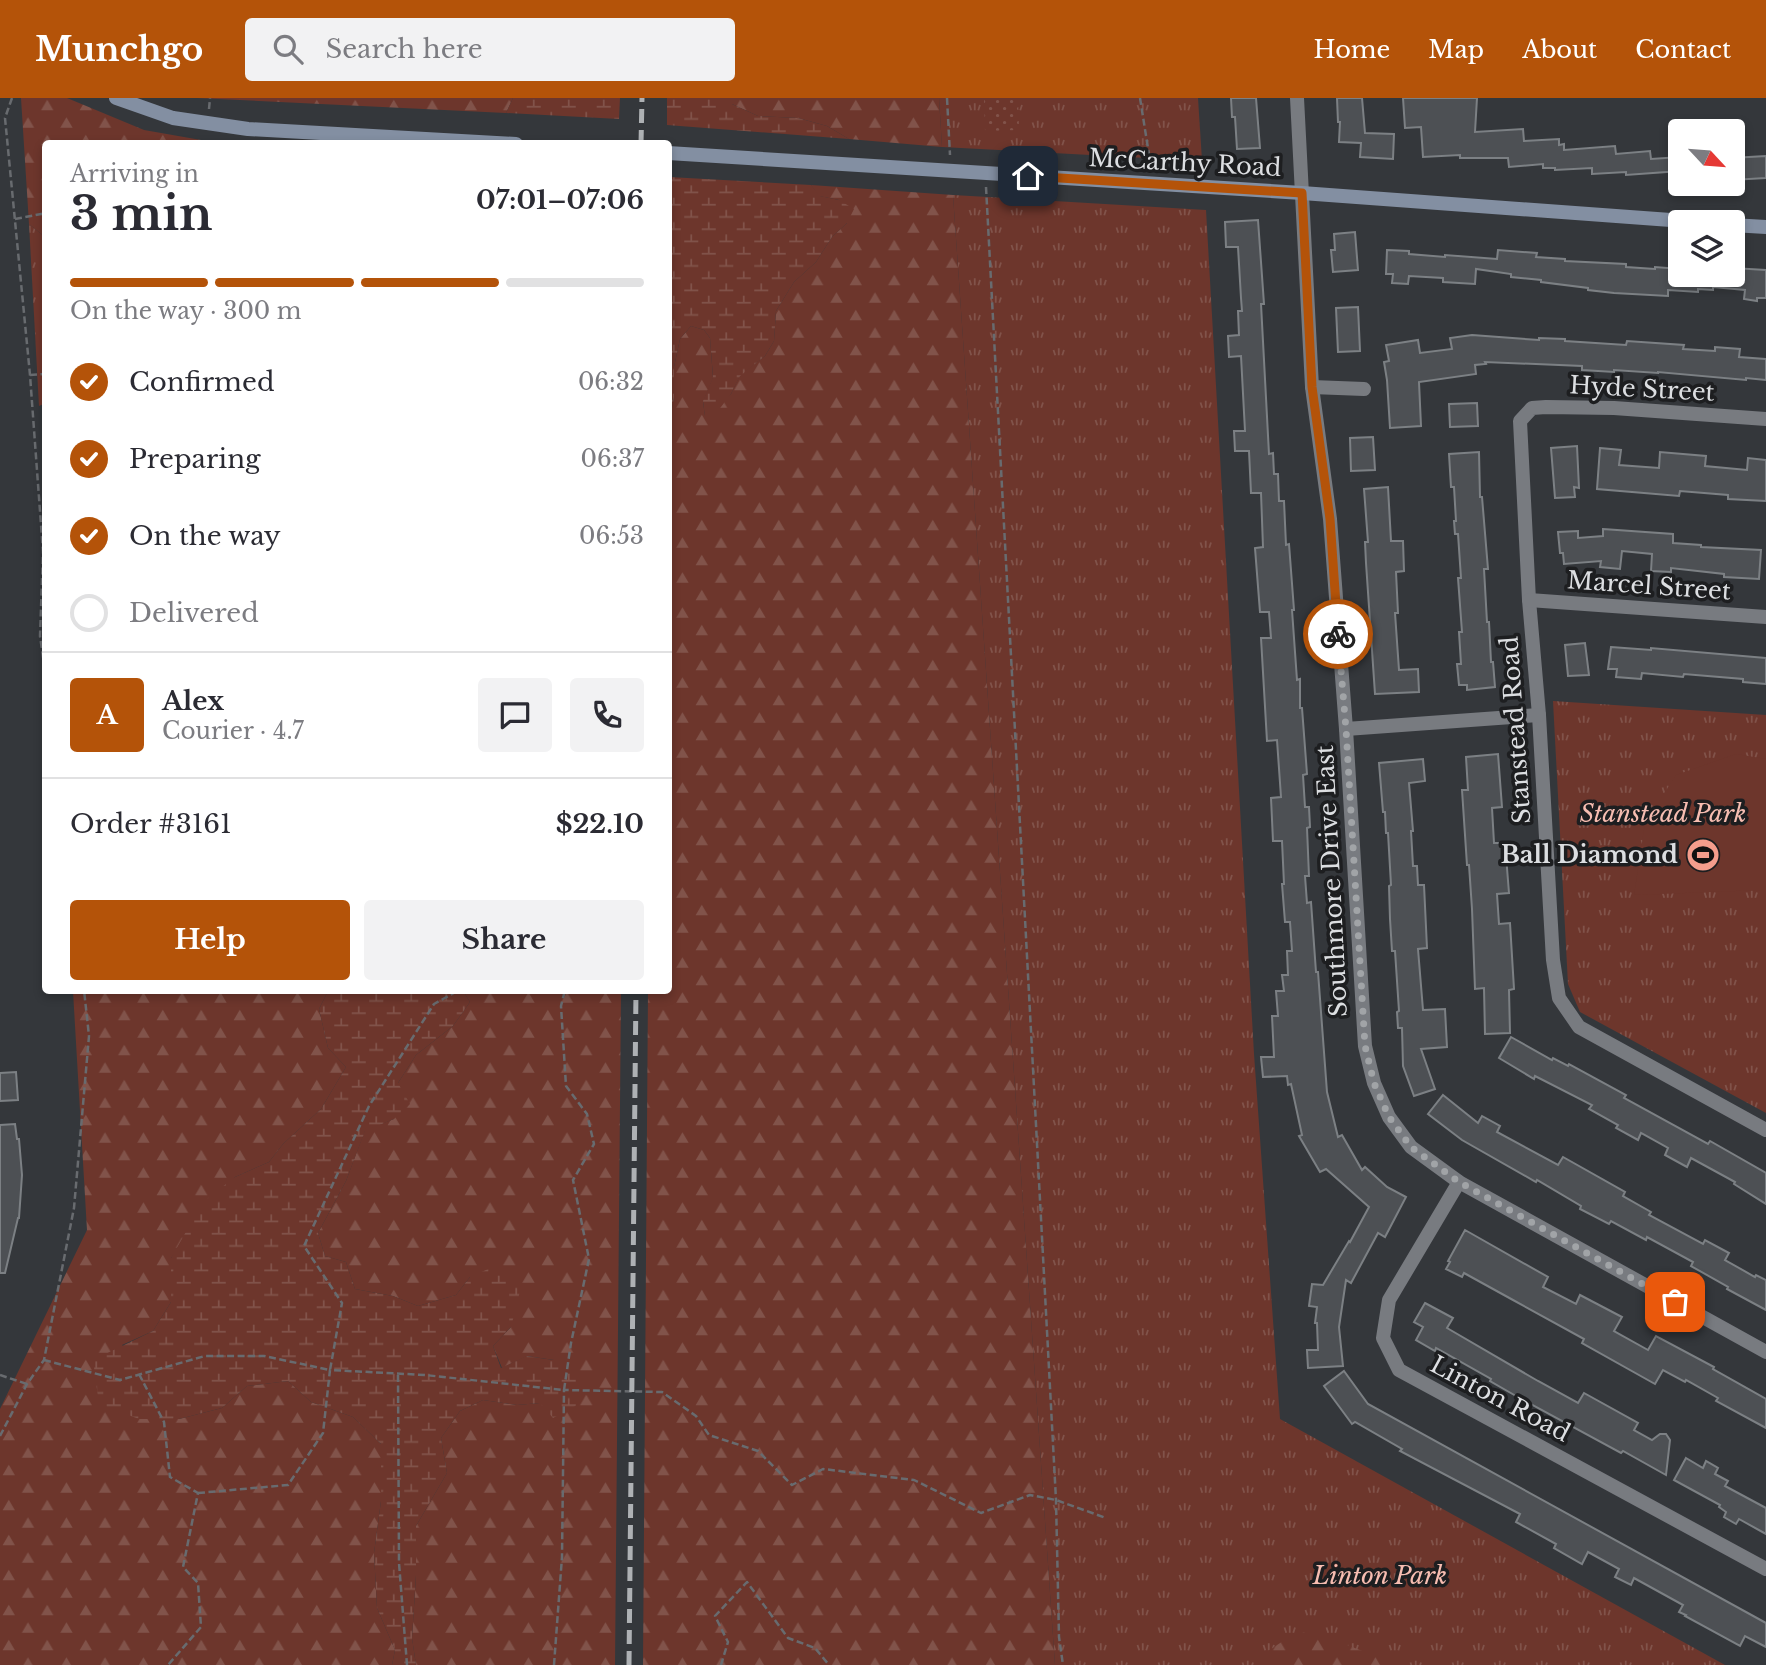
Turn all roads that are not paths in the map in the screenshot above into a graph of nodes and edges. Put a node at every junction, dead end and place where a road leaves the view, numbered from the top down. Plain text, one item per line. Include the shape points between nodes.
1 (116, 98) edge
2 (1297, 98) edge
3 (445, 140) edge
4 (672, 153) edge
5 (1302, 193) junction
6 (1668, 220) edge
7 (1745, 226) edge
8 (1766, 227) edge
9 (1312, 387) junction
10 (1364, 388) dead end
11 (1766, 418) edge
12 (1520, 421) joint
13 (1529, 600) junction
14 (1766, 617) edge
15 (1539, 716) junction
16 (1346, 729) junction
17 (1766, 1129) edge
18 (1459, 1182) junction
19 (1766, 1352) edge
20 (1766, 1569) edge

1 - 3 street via 173,118 248,129
2 - 5 street, Southmore Drive East
4 - 5 street, McCarthy Road
5 - 6 street, McCarthy Road
5 - 9 street, Southmore Drive East
7 - 8 street
9 - 10 street
9 - 16 street, Southmore Drive East via 1330,519
11 - 12 street, Hyde Street via 1546,407 1532,408
12 - 13 street, Stanstead Road
13 - 14 street, Marcel Street
13 - 15 street, Stanstead Road
15 - 16 street
15 - 17 street, Stanstead Road via 1559,998 1579,1027
16 - 18 street, Southmore Drive East via 1365,1046 1374,1083 1389,1117 1411,1147
18 - 19 street, Southmore Drive East
18 - 20 street, Linton Road via 1389,1300 1383,1338 1399,1370

